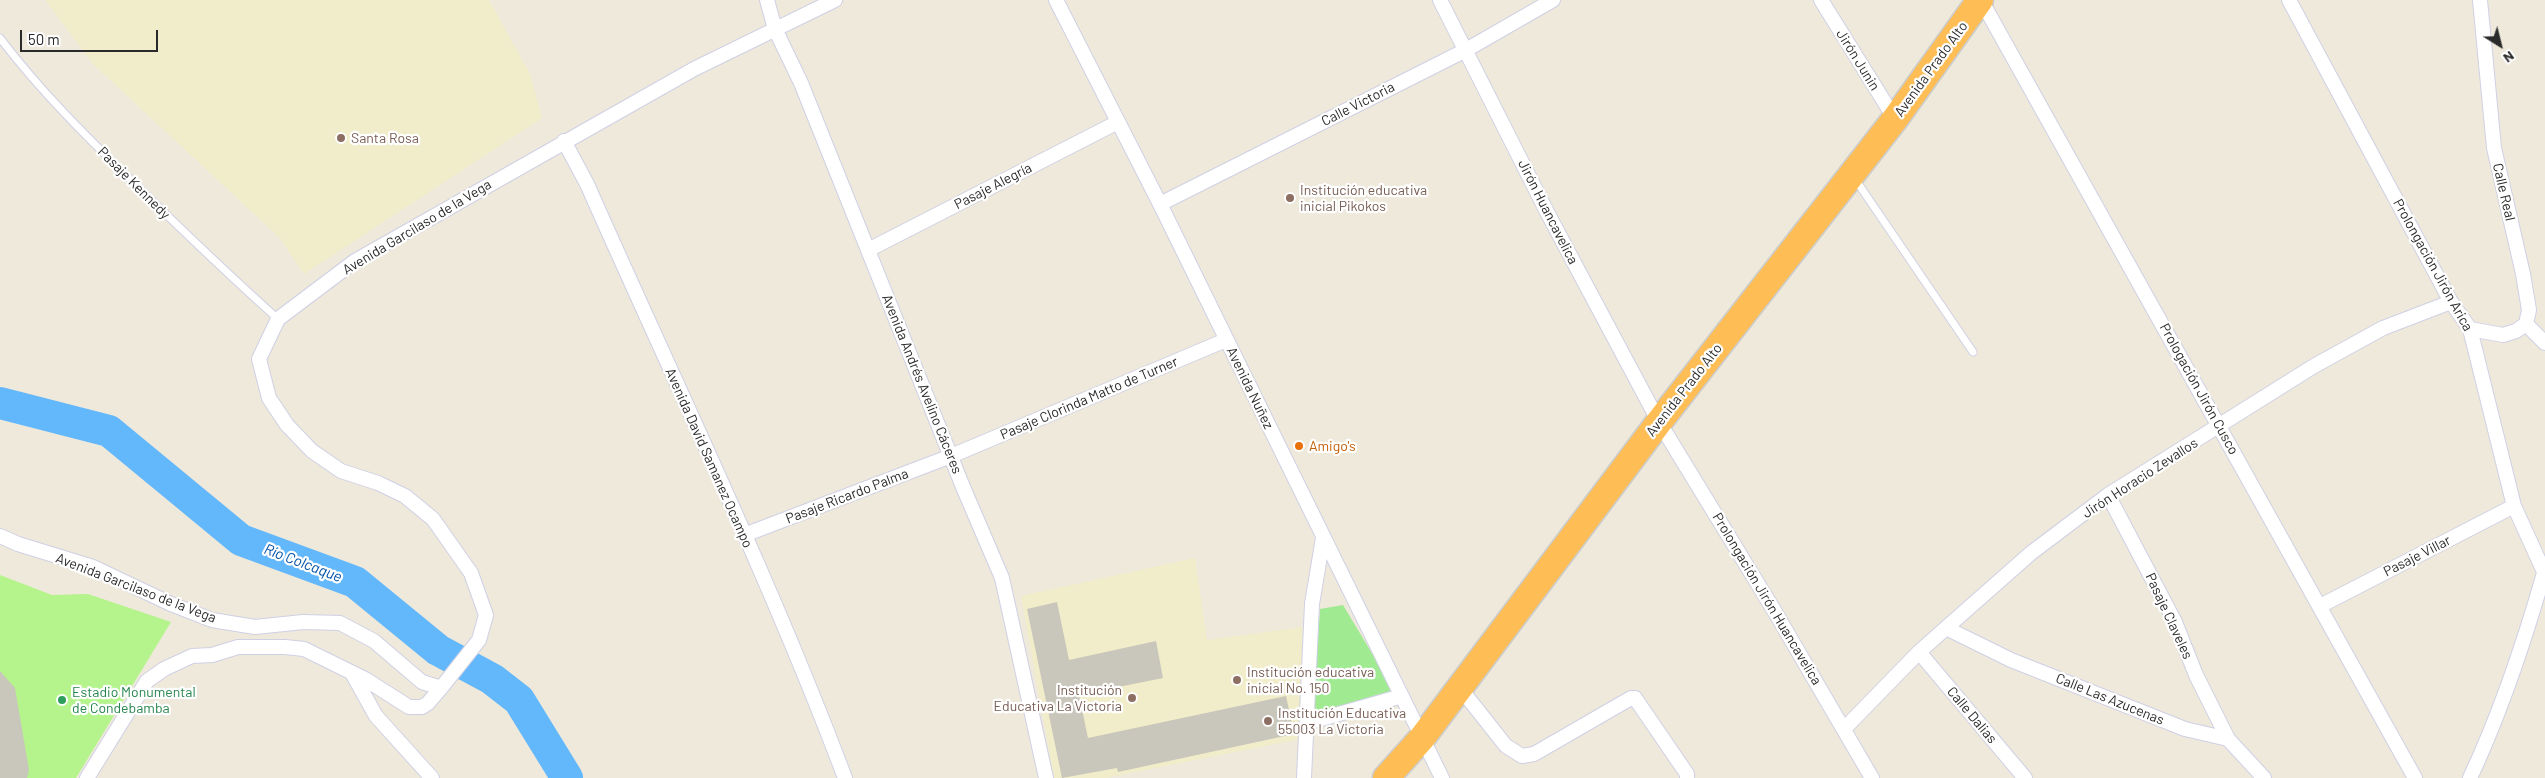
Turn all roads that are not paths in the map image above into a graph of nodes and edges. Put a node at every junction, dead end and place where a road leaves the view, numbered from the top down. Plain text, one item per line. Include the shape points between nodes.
1 (767, 0) edge
2 (835, 0) edge
3 (1056, 0) edge
4 (1440, 0) edge
5 (1553, 0) edge
6 (1821, 0) edge
7 (1981, 0) edge
8 (2289, 0) edge
9 (2480, 0) edge
10 (775, 29) junction
11 (0, 38) edge
12 (1466, 50) junction
13 (1895, 119) junction
14 (1118, 122) junction
15 (564, 141) junction
16 (1852, 175) junction
17 (1160, 204) junction
18 (868, 250) junction
19 (2452, 302) junction
20 (278, 319) junction
21 (2526, 324) junction
22 (2470, 329) junction
23 (1226, 340) junction
24 (2545, 343) edge
25 (1973, 352) dead end
26 (1659, 422) junction
27 (2220, 426) junction
28 (951, 456) junction
29 (2108, 495) junction
30 (2514, 506) junction
31 (0, 536) edge
32 (744, 536) junction
33 (1323, 538) junction
34 (2545, 574) edge
35 (2320, 606) junction
36 (1946, 628) junction
37 (1919, 652) junction
38 (352, 672) junction
39 (443, 685) junction
40 (1460, 688) junction
41 (1402, 696) junction
42 (1307, 723) junction
43 (1844, 729) junction
44 (1422, 738) junction
45 (2228, 739) junction
46 (87, 778) edge
47 (432, 778) edge
48 (845, 778) edge
49 (1046, 778) edge
50 (1304, 778) edge
51 (1386, 778) edge
52 (1442, 778) edge
53 (1687, 778) edge
54 (1872, 778) edge
55 (2025, 778) edge
56 (2264, 778) edge
57 (2415, 778) edge
58 (2470, 778) edge

1 - 10 street, Avenida Andrés Avelino Cáceres
2 - 10 street, Avenida Garcilaso de la Vega
3 - 14 street, Avenida Nuñez
4 - 12 street, Jirón Huancavelica
5 - 12 street, Calle Victoria
6 - 13 street, Jirón Junin
7 - 13 highway, Avenida Prado Alto
7 - 27 street, Prologación Jirón Cusco
8 - 19 street, Prolongación Jirón Arica
9 - 21 street, Calle Real via 2494,148 2523,274 2529,310
10 - 15 street, Avenida Garcilaso de la Vega via 694,69
10 - 18 street, Avenida Andrés Avelino Cáceres via 801,84
11 - 20 lane, Pasaje Kennedy via 33,81 120,169
12 - 17 street, Calle Victoria
12 - 26 street, Jirón Huancavelica via 1547,212
13 - 16 highway, Avenida Prado Alto
14 - 17 street, Avenida Nuñez
14 - 18 street, Pasaje Alegría
15 - 20 street, Avenida Garcilaso de la Vega via 355,262
15 - 32 street, Avenida David Samanez Ocampo via 587,184
16 - 25 lane
16 - 26 highway, Avenida Prado Alto
17 - 23 street, Avenida Nuñez
18 - 28 street, Avenida Andrés Avelino Cáceres
19 - 22 street, Prolongación Jirón Arica
19 - 27 street, Jirón Horacio Zevallos via 2382,328 2314,366
20 - 39 street, Avenida Garcilaso de la Vega via 259,359 269,398 287,425 312,452 341,471 405,496 433,519 470,573 486,615 479,640
21 - 22 street via 2503,335
21 - 24 street
22 - 30 street, Prolongación Jirón Arica
23 - 28 street, Pasaje Clorinda Matto de Turner
23 - 33 street, Avenida Nuñez
26 - 40 highway, Avenida Prado Alto
26 - 43 street, Prolongación Jirón Huancavelica
27 - 29 street, Jirón Horacio Zevallos
27 - 35 street, Prologación Jirón Cusco
28 - 32 street, Pasaje Ricardo Palma
28 - 49 street, Avenida Andrés Avelino Cáceres via 1002,578
29 - 36 street, Jirón Horacio Zevallos via 2031,554
29 - 45 street, Pasaje Claveles via 2175,622 2196,675
30 - 34 street, Prolongación Jirón Arica
30 - 35 street, Pasaje Villar
31 - 39 street, Avenida Garcilaso de la Vega via 92,567 212,620 255,627 303,622 340,623 374,641 422,682
32 - 48 street, Avenida David Samanez Ocampo
33 - 41 street, Avenida Nuñez
33 - 42 street via 1312,604
34 - 58 street via 2526,636
35 - 57 street, Prologación Jirón Cusco
36 - 37 street, Jirón Horacio Zevallos
36 - 45 street, Calle Las Azucenas via 2011,660 2185,729
37 - 43 street, Jirón Horacio Zevallos
37 - 55 street, Calle Dalias
38 - 39 street via 409,708 428,703
38 - 46 street via 304,649 285,647 238,647 178,661 148,681
38 - 47 street via 376,716
40 - 44 highway, Avenida Prado Alto
40 - 53 street via 1506,746 1522,756 1534,754 1635,698
41 - 42 street
41 - 44 street, Avenida Nuñez
42 - 50 street
43 - 54 street, Prolongación Jirón Huancavelica
44 - 51 highway, Avenida Prado Alto
44 - 52 street, Avenida Nuñez
45 - 56 street

